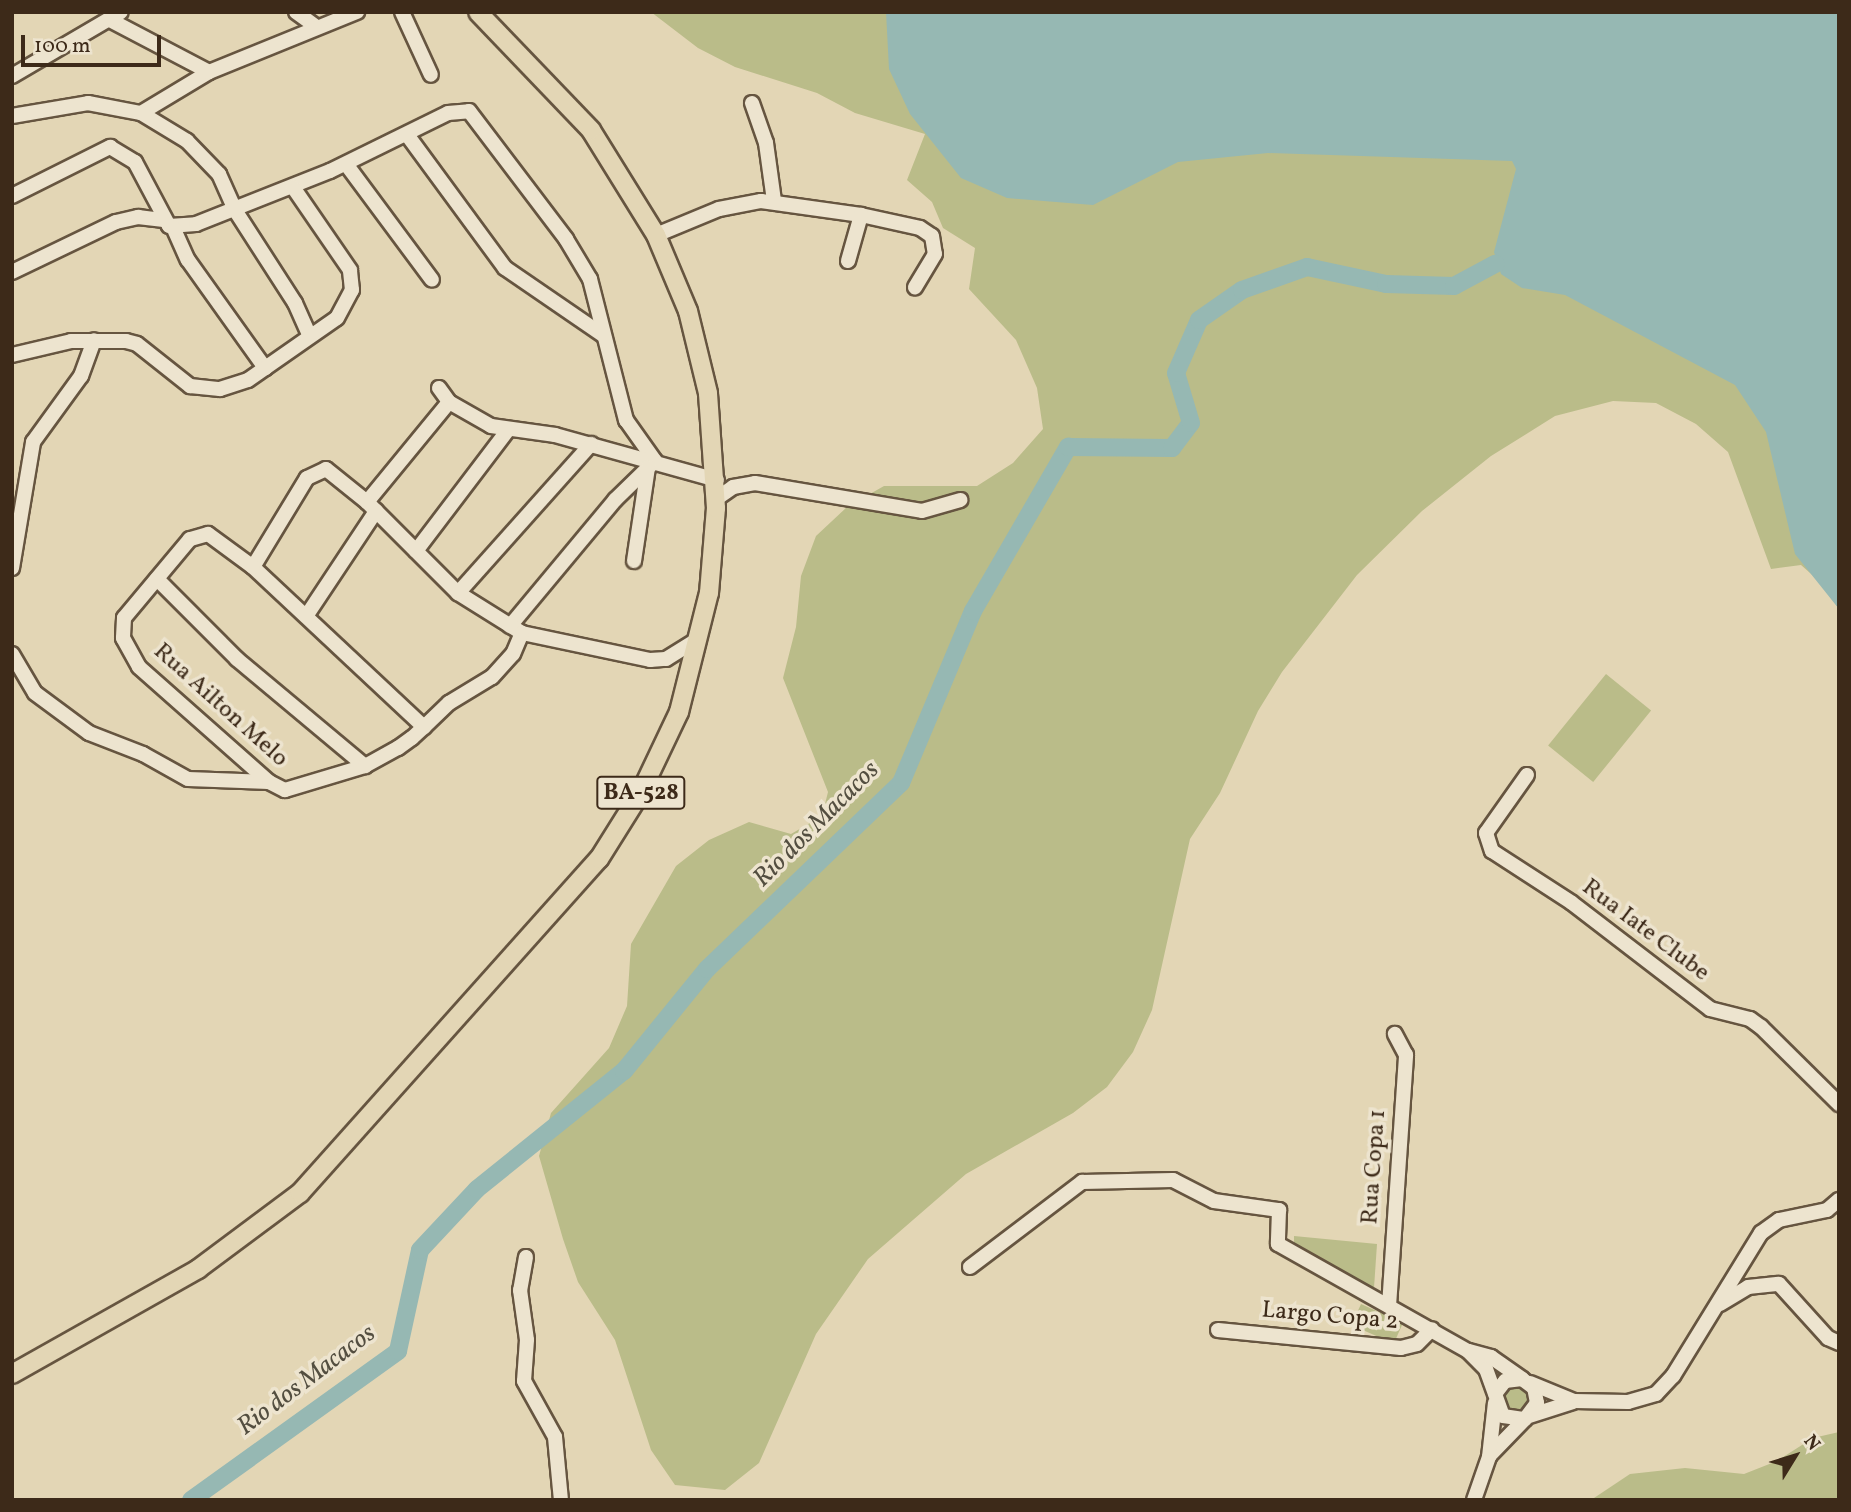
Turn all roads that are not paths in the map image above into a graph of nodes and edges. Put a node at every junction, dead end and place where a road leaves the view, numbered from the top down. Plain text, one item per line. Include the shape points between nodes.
1 (296, 12) edge
2 (357, 12) edge
3 (402, 12) edge
4 (478, 12) edge
5 (115, 16) edge
6 (315, 26) junction
7 (209, 72) junction
8 (431, 75) dead end
9 (12, 76) edge
10 (752, 103) dead end
11 (141, 113) junction
12 (12, 116) edge
13 (408, 136) junction
14 (346, 164) junction
15 (293, 187) junction
16 (12, 196) edge
17 (774, 201) junction
18 (235, 210) junction
19 (861, 215) junction
20 (169, 224) junction
21 (656, 235) junction
22 (848, 261) dead end
23 (12, 272) edge
24 (432, 280) dead end
25 (915, 287) dead end
26 (603, 335) junction
27 (310, 336) junction
28 (94, 340) junction
29 (18, 355) edge
30 (12, 364) edge
31 (265, 368) junction
32 (439, 388) dead end
33 (449, 402) junction
34 (508, 430) junction
35 (591, 444) junction
36 (652, 464) junction
37 (717, 480) junction
38 (716, 499) junction
39 (960, 500) dead end
40 (372, 507) junction
41 (416, 551) junction
42 (634, 561) dead end
43 (253, 567) junction
44 (12, 568) edge
45 (157, 579) junction
46 (458, 593) junction
47 (307, 615) junction
48 (516, 629) junction
49 (698, 639) junction
50 (12, 654) edge
51 (424, 727) junction
52 (365, 766) junction
53 (1527, 775) dead end
54 (269, 782) junction
55 (1395, 1034) dead end
56 (1839, 1104) edge
57 (1839, 1200) edge
58 (526, 1257) dead end
59 (970, 1267) dead end
60 (1389, 1306) junction
61 (1716, 1307) junction
62 (1432, 1329) junction
63 (1218, 1330) dead end
64 (1839, 1343) edge
65 (1468, 1351) junction
66 (12, 1374) edge
67 (1526, 1381) junction
68 (1495, 1399) junction
69 (1574, 1401) junction
70 (1527, 1418) junction
71 (1489, 1457) junction
72 (561, 1500) edge
73 (1474, 1500) edge

1 - 6 street
2 - 6 street
3 - 8 street
4 - 21 main road, BA-528 via 591,130
5 - 7 street
5 - 9 street
6 - 7 street
7 - 11 street
10 - 17 street via 766,143
11 - 12 street via 88,103
11 - 18 street via 206,157 231,194
13 - 14 street
13 - 26 street via 505,268
13 - 26 street via 448,113 469,111 579,259 590,279
14 - 15 street
14 - 24 street
15 - 18 street
15 - 27 street via 353,279 344,310
16 - 20 street via 110,147 141,170
17 - 19 street
17 - 21 street via 728,207
18 - 20 street
18 - 27 street via 295,303
19 - 22 street
19 - 25 street via 920,228 932,236 935,254
20 - 23 street via 138,217 116,222
20 - 31 street via 188,260
21 - 37 main road, BA-528 via 688,311 708,393
26 - 36 street via 626,420
27 - 31 street
28 - 29 street
28 - 31 street via 137,344 181,381 207,389 233,387
28 - 44 street via 81,376 33,442
29 - 30 street
32 - 33 street
33 - 34 street via 491,426
33 - 40 street
34 - 35 street
34 - 41 street
35 - 36 street
35 - 46 street
36 - 37 street
36 - 42 street
36 - 48 street, Rua Ailton Melo
37 - 38 main road, BA-528
38 - 39 street via 733,486 755,483 922,511
38 - 49 main road, BA-528 via 709,593
40 - 41 street
40 - 43 street via 332,470 319,470 307,478
40 - 47 street
41 - 46 street
43 - 45 street, Rua Ailton Melo via 214,537 197,534
43 - 47 street
45 - 52 street, Rua Ailton Melo via 237,659
45 - 54 street, Rua Ailton Melo via 124,618 129,653 139,667
46 - 48 street
47 - 51 street
48 - 49 street via 650,660 666,659
48 - 51 street, Rua Ailton Melo via 503,668 449,702
49 - 66 main road, BA-528 via 670,734 612,841 562,903 300,1194 227,1251
50 - 54 street via 35,693 89,733 143,754 188,779
51 - 52 street, Rua Ailton Melo
52 - 54 street, Rua Ailton Melo via 295,790 277,789
53 - 56 street, Rua Iate Clube via 1486,833 1492,851 1572,903 1710,1009 1750,1019 1761,1027
55 - 60 street, Rua Copa 1 via 1406,1055
57 - 61 street via 1827,1210 1779,1220 1761,1233
58 - 72 street via 520,1290 527,1340 524,1381 555,1437
59 - 60 street via 1088,1180 1173,1180 1214,1200 1279,1210 1278,1244
60 - 62 street
61 - 64 street via 1748,1287 1779,1284
61 - 69 street via 1673,1377 1657,1394 1628,1402
62 - 63 street, Largo Copa 2 via 1417,1344 1401,1348
62 - 65 street
65 - 67 street via 1491,1357
65 - 68 street via 1486,1369
67 - 68 street via 1505,1381
67 - 69 street
67 - 70 street via 1537,1396
68 - 70 street via 1510,1420
68 - 71 street
69 - 70 street
70 - 71 street
71 - 73 street

